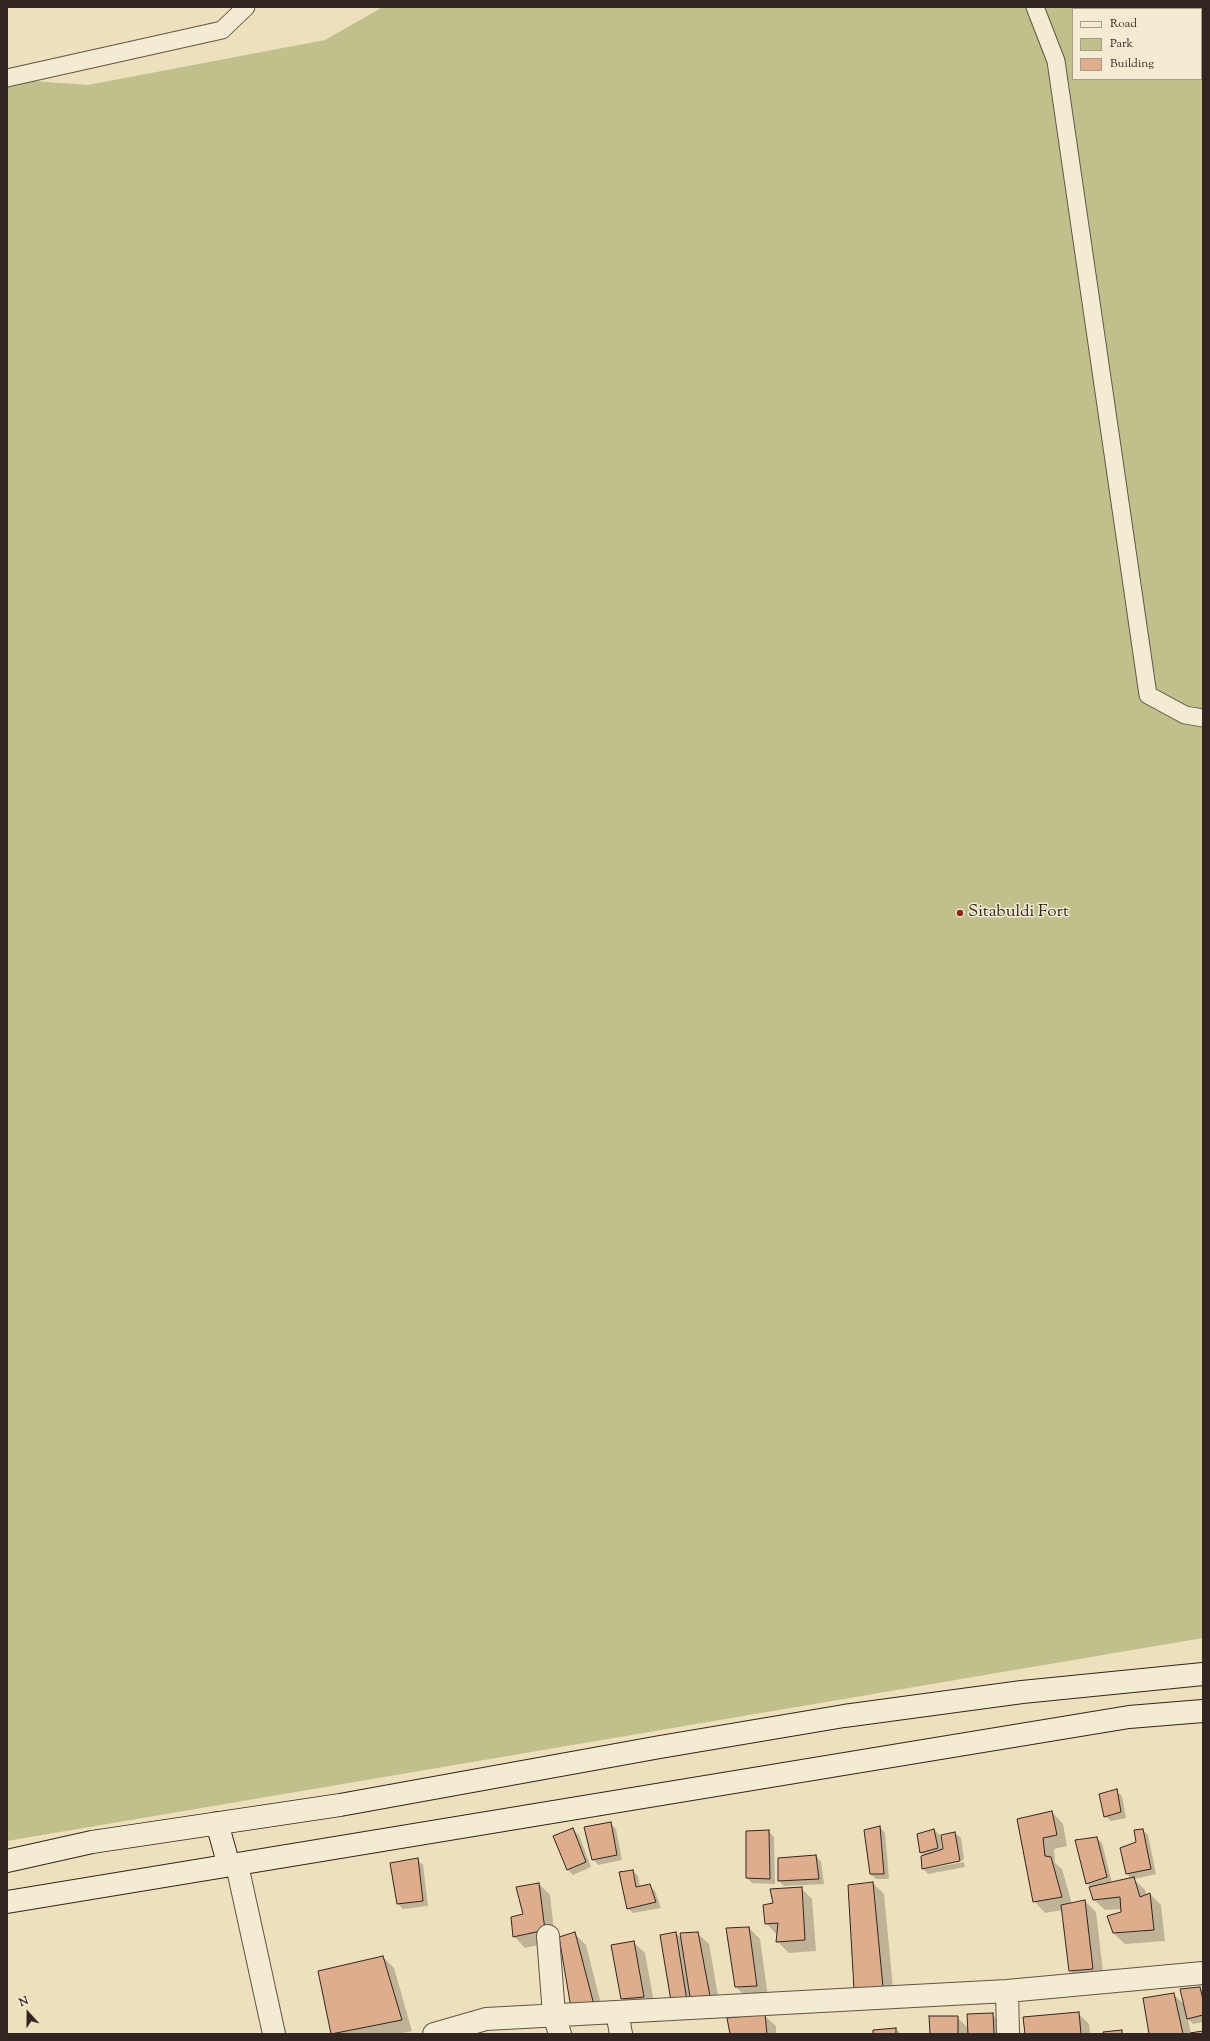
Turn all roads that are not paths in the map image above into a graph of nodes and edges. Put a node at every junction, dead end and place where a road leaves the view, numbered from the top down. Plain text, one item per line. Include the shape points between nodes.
1 (246, 7) edge
2 (1035, 7) edge
3 (7, 78) edge
4 (1203, 718) edge
5 (1203, 1674) edge
6 (1203, 1711) edge
7 (217, 1823) junction
8 (7, 1861) edge
9 (233, 1865) junction
10 (7, 1902) edge
11 (548, 1936) dead end
12 (1203, 1972) edge
13 (1008, 1991) junction
14 (617, 2012) junction
15 (557, 2025) edge
16 (448, 2032) edge
17 (274, 2034) edge
18 (621, 2034) edge
19 (1008, 2034) edge

1 - 3 lane via 222,30
2 - 4 lane via 1056,61 1148,695 1185,715
5 - 7 main road via 1022,1692 844,1716
6 - 9 main road via 1129,1717
7 - 8 main road via 92,1842
7 - 9 main road
9 - 10 main road
9 - 17 main road
11 - 15 main road
12 - 13 main road
13 - 14 main road
13 - 19 main road
14 - 15 main road
14 - 18 main road
15 - 16 main road via 486,2019

